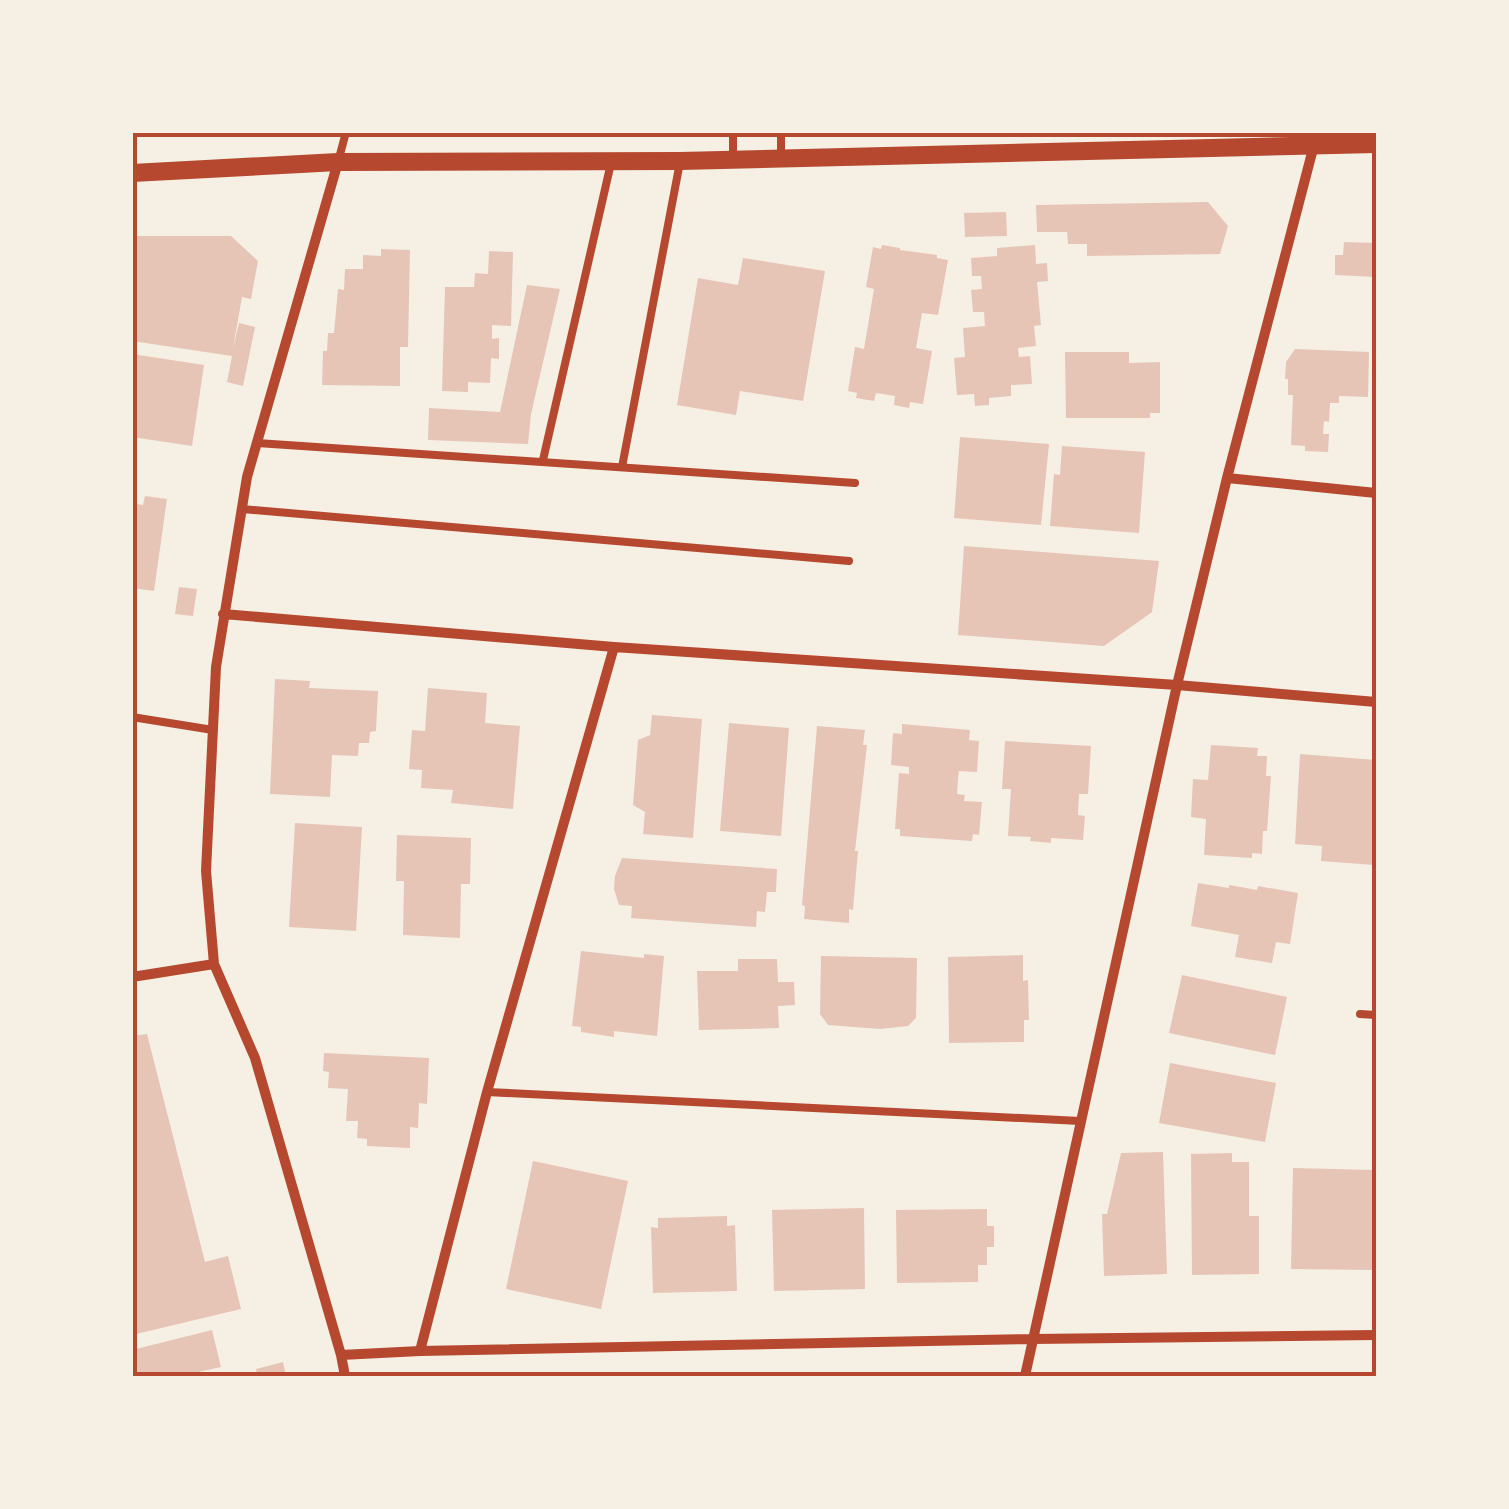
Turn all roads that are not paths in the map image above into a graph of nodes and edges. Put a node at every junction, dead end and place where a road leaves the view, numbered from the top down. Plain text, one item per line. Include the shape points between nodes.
1 (346, 132) edge
2 (733, 132) edge
3 (781, 132) edge
4 (1326, 141) edge
5 (1376, 144) edge
6 (781, 158) junction
7 (733, 160) junction
8 (611, 161) junction
9 (680, 161) junction
10 (338, 162) junction
11 (132, 173) edge
12 (256, 443) junction
13 (542, 460) junction
14 (622, 466) junction
15 (1228, 478) junction
16 (855, 482) dead end
17 (1376, 493) edge
18 (242, 509) junction
19 (849, 561) dead end
20 (223, 614) junction
21 (614, 647) junction
22 (1177, 685) junction
23 (1376, 702) edge
24 (132, 717) edge
25 (213, 730) junction
26 (214, 964) junction
27 (132, 977) edge
28 (1360, 1014) dead end
29 (1376, 1015) edge
30 (487, 1092) junction
31 (1080, 1121) junction
32 (1376, 1335) edge
33 (1033, 1338) junction
34 (420, 1351) junction
35 (342, 1355) junction
36 (344, 1376) edge
37 (1025, 1376) edge

1 - 10 lane
2 - 7 lane
3 - 6 lane
4 - 5 street
4 - 6 street
4 - 15 street
6 - 7 street
7 - 9 street
8 - 9 street
8 - 10 street
8 - 13 lane
9 - 14 lane
10 - 11 street
10 - 12 street
12 - 13 lane
12 - 18 street
13 - 14 lane
14 - 16 lane
15 - 17 street
15 - 22 street
18 - 19 lane
18 - 20 street
20 - 21 street
20 - 25 street
21 - 22 street
21 - 30 street
22 - 23 street
22 - 31 street
24 - 25 lane
25 - 26 street via 206,871
26 - 27 street
26 - 35 street via 254,1058
28 - 29 lane
30 - 31 lane
30 - 34 street
31 - 33 street
32 - 33 street
33 - 34 street
33 - 37 street
34 - 35 street
35 - 36 street

